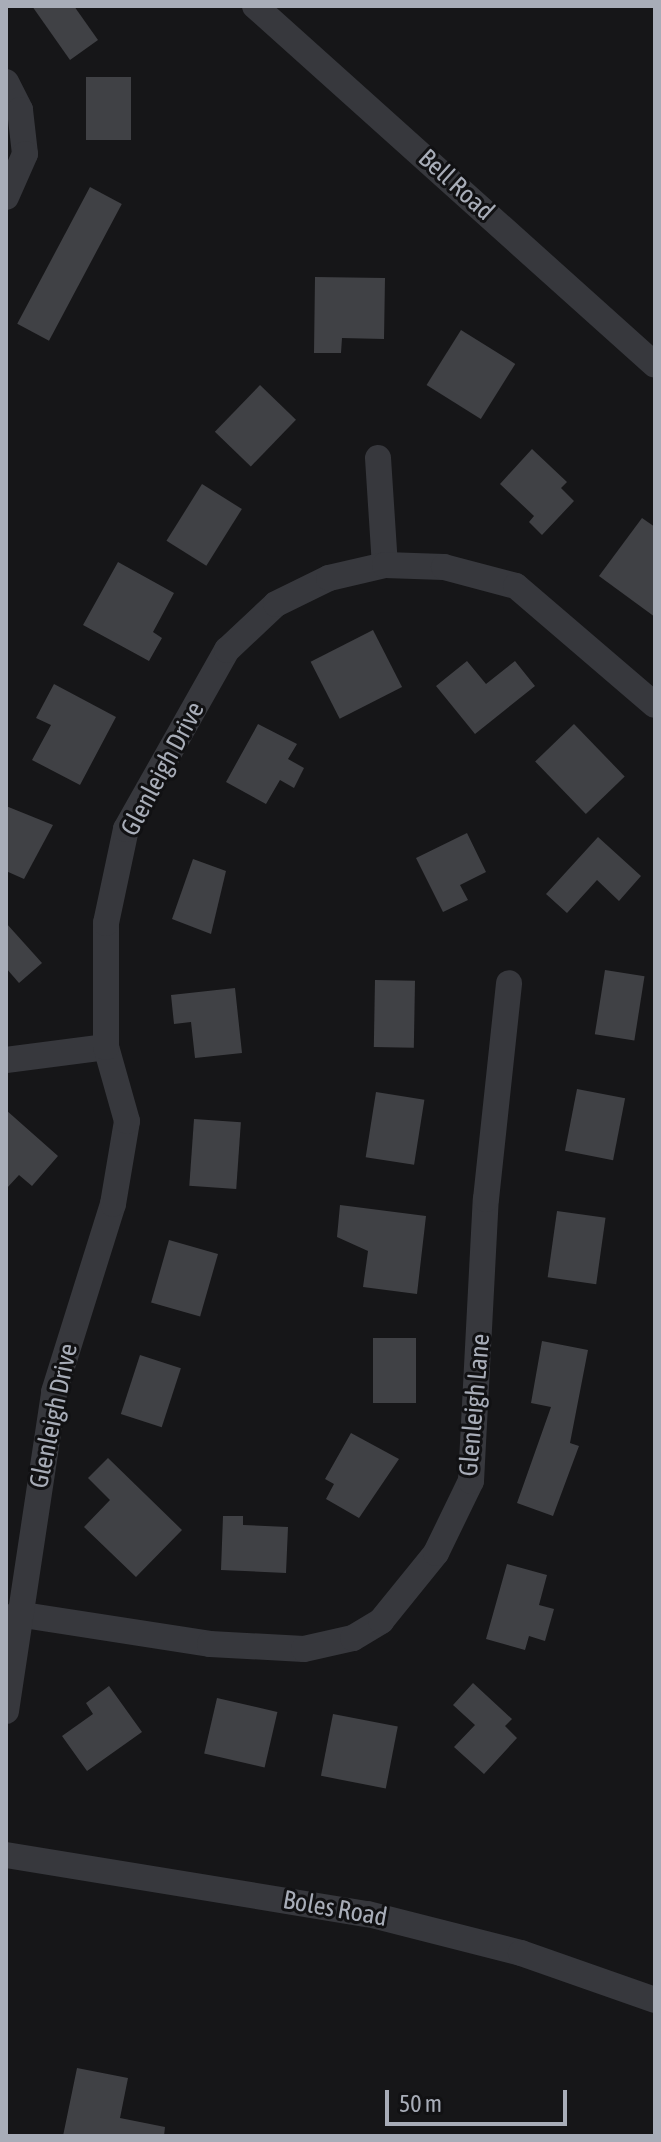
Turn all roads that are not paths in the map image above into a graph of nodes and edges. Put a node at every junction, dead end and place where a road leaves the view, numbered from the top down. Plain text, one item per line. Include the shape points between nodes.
1 (255, 6) edge
2 (6, 82) edge
3 (6, 197) edge
4 (655, 365) edge
5 (378, 458) dead end
6 (385, 565) junction
7 (655, 705) edge
8 (509, 983) dead end
9 (106, 1047) junction
10 (6, 1060) edge
11 (17, 1614) junction
12 (6, 1711) edge
13 (6, 1855) edge
14 (655, 2000) edge

1 - 4 street, Bell Road
2 - 3 street via 20,110 25,154
5 - 6 street
6 - 7 street, Glenleigh Drive via 444,567 516,586
6 - 9 street, Glenleigh Drive via 329,578 276,604 227,650 126,829 106,923
8 - 11 street, Glenleigh Lane via 486,1199 471,1481 436,1553 381,1621 353,1638 304,1649 210,1644
9 - 10 street
9 - 11 street, Glenleigh Drive via 127,1121 113,1204 54,1392
11 - 12 street, Glenleigh Drive
13 - 14 street, Boles Road via 434,1929

